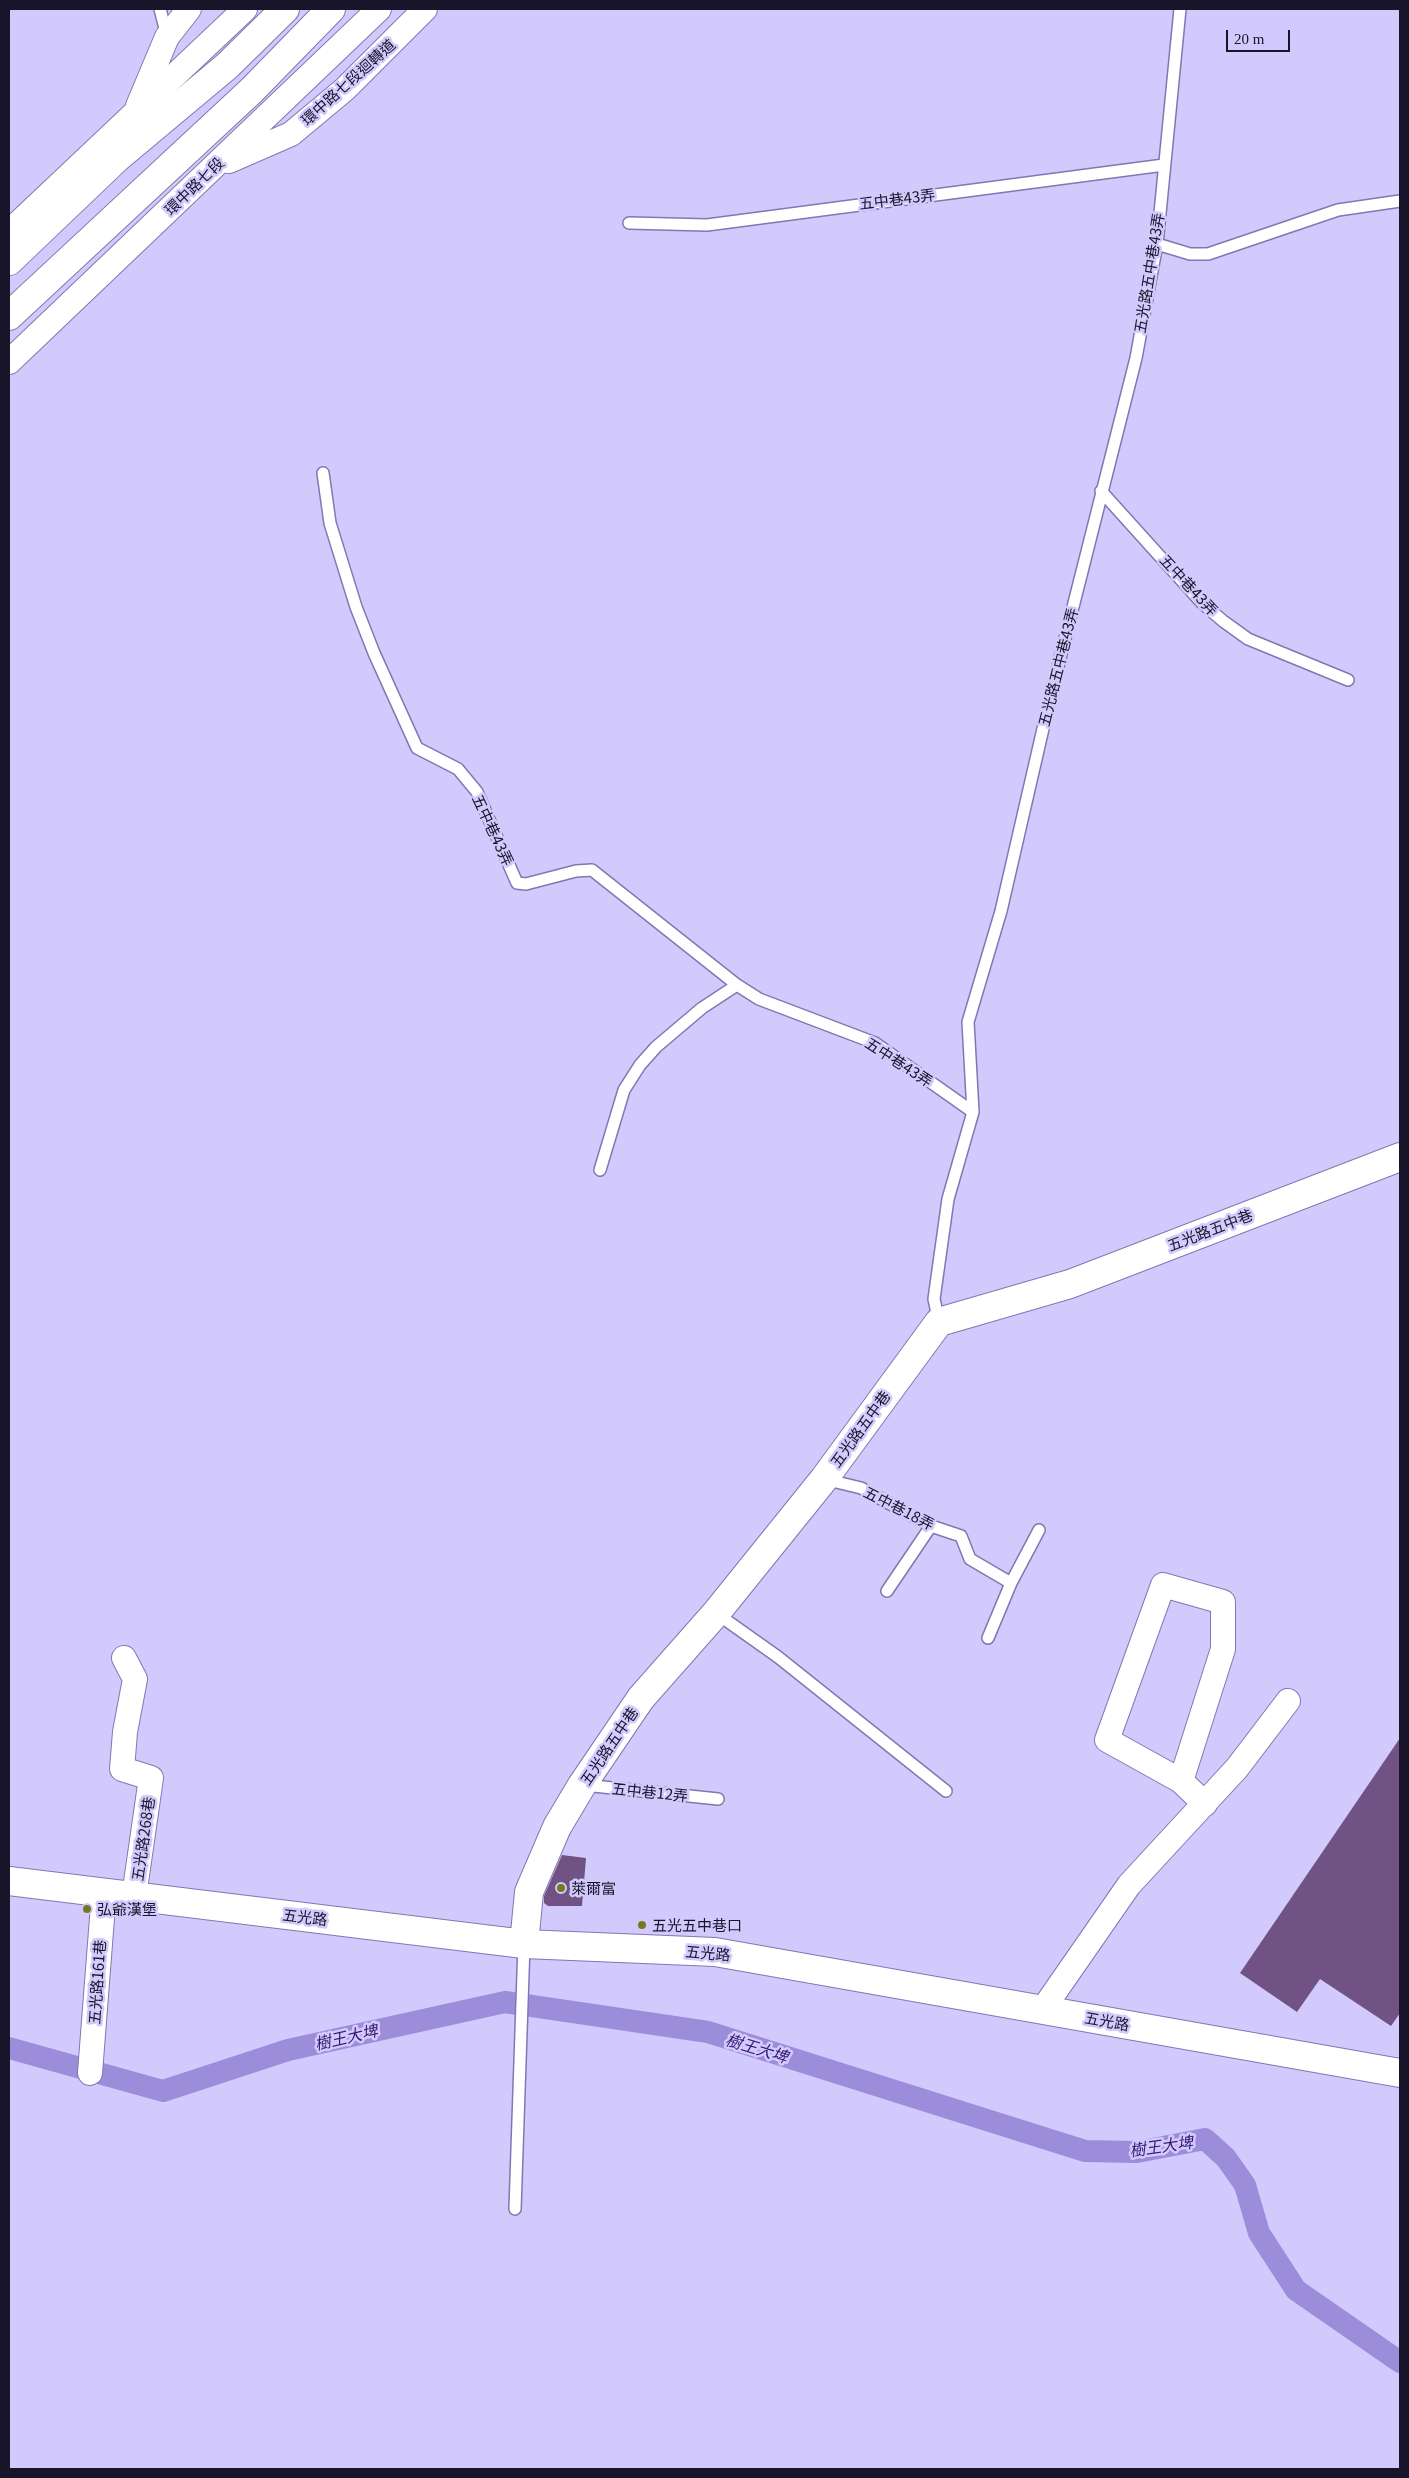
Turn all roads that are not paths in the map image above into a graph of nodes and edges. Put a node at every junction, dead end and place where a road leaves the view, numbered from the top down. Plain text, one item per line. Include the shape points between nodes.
1 (160, 9) edge
2 (189, 9) edge
3 (245, 9) edge
4 (285, 9) edge
5 (332, 9) edge
6 (379, 9) edge
7 (426, 9) edge
8 (1180, 9) edge
9 (167, 37) junction
10 (134, 114) junction
11 (1164, 165) junction
12 (209, 171) junction
13 (1400, 201) edge
14 (630, 223) dead end
15 (9, 232) edge
16 (1156, 244) junction
17 (9, 261) edge
18 (9, 316) edge
19 (9, 362) edge
20 (323, 473) dead end
21 (1102, 491) junction
22 (1348, 680) dead end
23 (738, 985) junction
24 (973, 1112) junction
25 (1400, 1157) edge
26 (600, 1170) dead end
27 (939, 1322) junction
28 (824, 1478) junction
29 (931, 1526) junction
30 (1039, 1530) dead end
31 (1011, 1583) junction
32 (887, 1591) dead end
33 (716, 1613) junction
34 (988, 1638) dead end
35 (124, 1658) dead end
36 (1288, 1701) dead end
37 (1181, 1781) junction
38 (582, 1785) junction
39 (946, 1791) dead end
40 (718, 1799) dead end
41 (1205, 1804) junction
42 (9, 1881) edge
43 (104, 1892) junction
44 (134, 1896) junction
45 (524, 1944) junction
46 (1042, 2010) junction
47 (90, 2073) dead end
48 (1400, 2073) edge
49 (515, 2209) dead end

1 - 9 lane
2 - 9 street
3 - 10 street
4 - 17 street via 227,66 117,158
5 - 18 street, 環中路七段 via 252,90
6 - 12 street, 環中路七段
7 - 12 street, 環中路七段迴轉道 via 345,89 291,134
8 - 11 lane, 五光路五中巷43弄
9 - 10 street
10 - 15 street
11 - 14 lane, 五中巷43弄 via 707,225
11 - 16 lane, 五光路五中巷43弄
12 - 19 street, 環中路七段
13 - 16 lane via 1338,210 1208,254 1190,254
16 - 21 lane, 五光路五中巷43弄 via 1136,358
20 - 23 lane, 五中巷43弄 via 330,523 356,606 417,748 458,769 477,792 516,882 526,884 592,870
21 - 22 lane, 五中巷43弄 via 1202,603 1223,621 1248,639
21 - 24 lane, 五光路五中巷43弄 via 1001,911 968,1022
23 - 24 lane, 五中巷43弄 via 759,999 875,1043
23 - 26 lane via 702,1008 640,1065 624,1090
24 - 27 lane, 五光路五中巷43弄 via 948,1199 934,1299
25 - 27 street, 五光路五中巷 via 1070,1284
27 - 28 street, 五光路五中巷
28 - 29 lane, 五中巷18弄 via 861,1488
28 - 33 street, 五光路五中巷
29 - 31 lane, 五中巷18弄 via 961,1536 970,1558
29 - 32 lane
30 - 31 lane
31 - 34 lane
33 - 38 street, 五光路五中巷 via 641,1698
33 - 39 lane via 778,1657
35 - 44 street, 五光路268巷 via 135,1679 122,1769 152,1778
36 - 41 street
37 - 37 street via 1223,1649 1224,1602 1163,1584 1107,1740
37 - 41 street
38 - 40 lane, 五中巷12弄
38 - 45 street, 五光路五中巷 via 558,1827 529,1892
41 - 46 street via 1129,1886
42 - 43 street, 五光路
43 - 44 street, 五光路
43 - 47 street, 五光路161巷
44 - 45 street, 五光路
45 - 46 street, 五光路 via 715,1952
45 - 49 lane
46 - 48 street, 五光路

